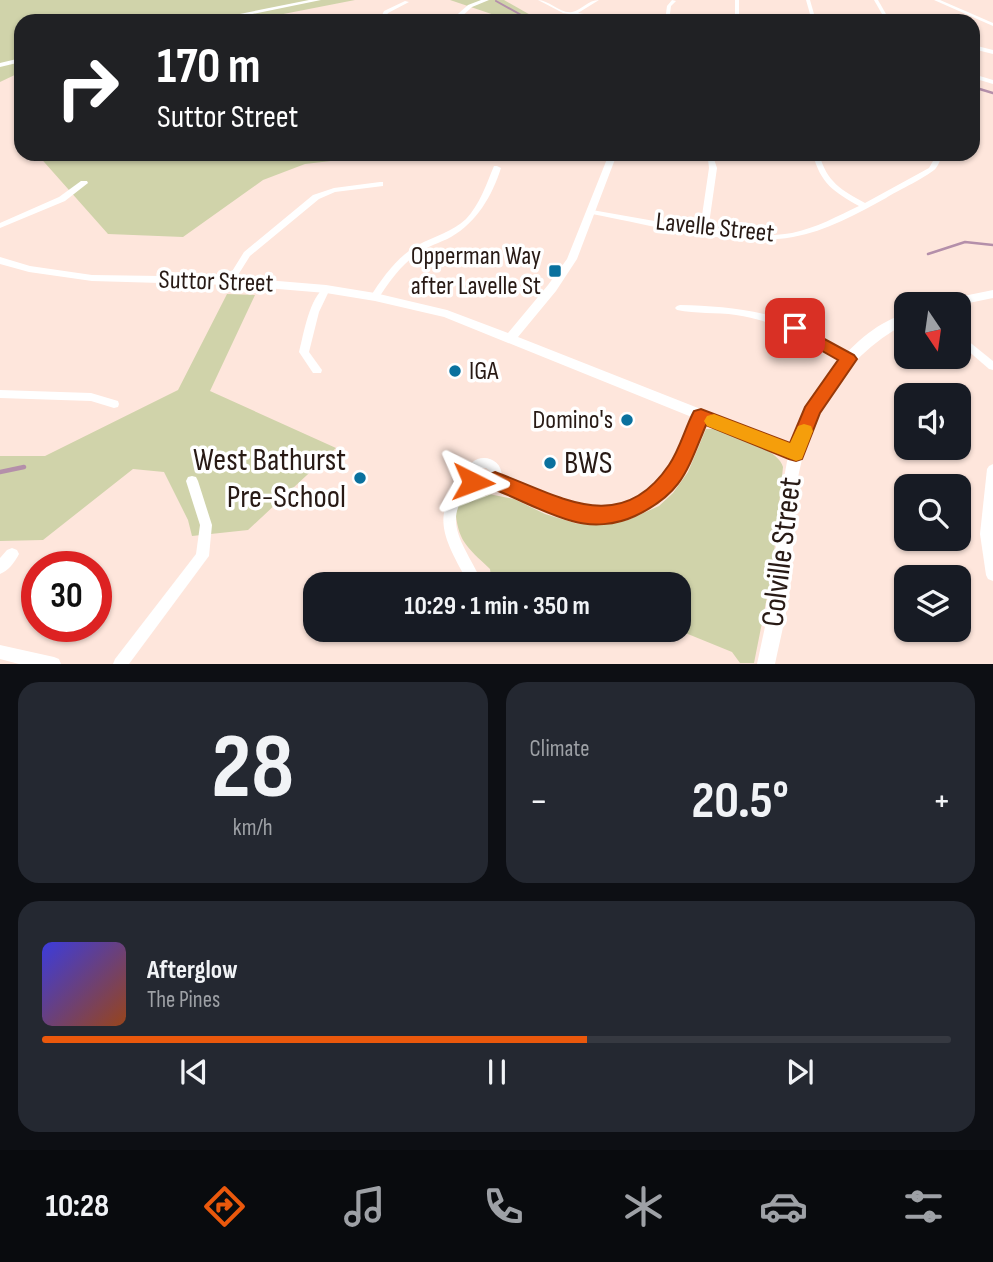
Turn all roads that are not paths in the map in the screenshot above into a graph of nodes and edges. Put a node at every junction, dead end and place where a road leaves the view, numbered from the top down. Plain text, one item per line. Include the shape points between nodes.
1 (318, 0) edge
2 (486, 0) edge
3 (540, 0) edge
4 (597, 0) edge
5 (936, 0) edge
6 (947, 0) edge
7 (407, 2) dead end
8 (245, 14) edge
9 (385, 14) edge
10 (461, 14) edge
11 (570, 14) edge
12 (574, 14) edge
13 (971, 14) edge
14 (975, 14) edge
15 (610, 161) edge
16 (711, 161) edge
17 (818, 161) edge
18 (936, 161) edge
19 (497, 168) dead end
20 (84, 183) dead end
21 (380, 184) dead end
22 (864, 205) junction
23 (592, 212) junction
24 (0, 226) edge
25 (704, 231) junction
26 (0, 260) edge
27 (230, 281) junction
28 (326, 289) junction
29 (993, 293) edge
30 (374, 297) junction
31 (971, 298) edge
32 (680, 308) dead end
33 (894, 325) edge
34 (509, 340) junction
35 (971, 348) edge
36 (848, 359) junction
37 (993, 366) edge
38 (317, 370) dead end
39 (0, 394) edge
40 (114, 404) dead end
41 (701, 416) junction
42 (796, 453) junction
43 (993, 469) edge
44 (192, 481) dead end
45 (495, 481) junction
46 (473, 482) junction
47 (12, 554) dead end
48 (0, 569) edge
49 (470, 572) edge
50 (993, 575) edge
51 (0, 652) edge
52 (54, 663) edge
53 (120, 663) edge
54 (766, 663) edge

1 - 8 street
2 - 10 street
3 - 11 street
4 - 12 street
5 - 13 street
6 - 14 street
7 - 9 street
15 - 23 street
16 - 25 street
17 - 22 street via 824,178
18 - 22 street, Lavelle Street via 932,169
19 - 30 street via 493,185 470,220 452,234 419,248 398,265
20 - 24 street via 62,199
21 - 27 street via 316,197 247,254
22 - 25 street, Lavelle Street via 791,236 754,238
23 - 25 street, Lavelle Street
23 - 34 street via 572,259
26 - 27 street, Suttor Street via 29,270 92,278
27 - 28 street, Suttor Street
28 - 30 street, Suttor Street
28 - 38 street via 314,312 304,352
29 - 31 street
30 - 34 street, Suttor Street
32 - 36 street via 708,308 769,320 795,328
33 - 36 street, Colville Street
34 - 41 street, Suttor Street
35 - 37 street
36 - 42 street, Colville Street via 812,411
39 - 40 street via 92,397
41 - 42 street, Suttor Street
41 - 45 street via 679,467 663,489 623,512 606,516 574,513
42 - 54 street, Colville Street via 788,491 782,586
43 - 50 street via 986,534
44 - 53 street via 206,525 202,556
45 - 46 street via 485,486
45 - 46 street via 497,470 483,463 472,469
46 - 49 street via 454,497 449,528
47 - 48 street
51 - 52 street

